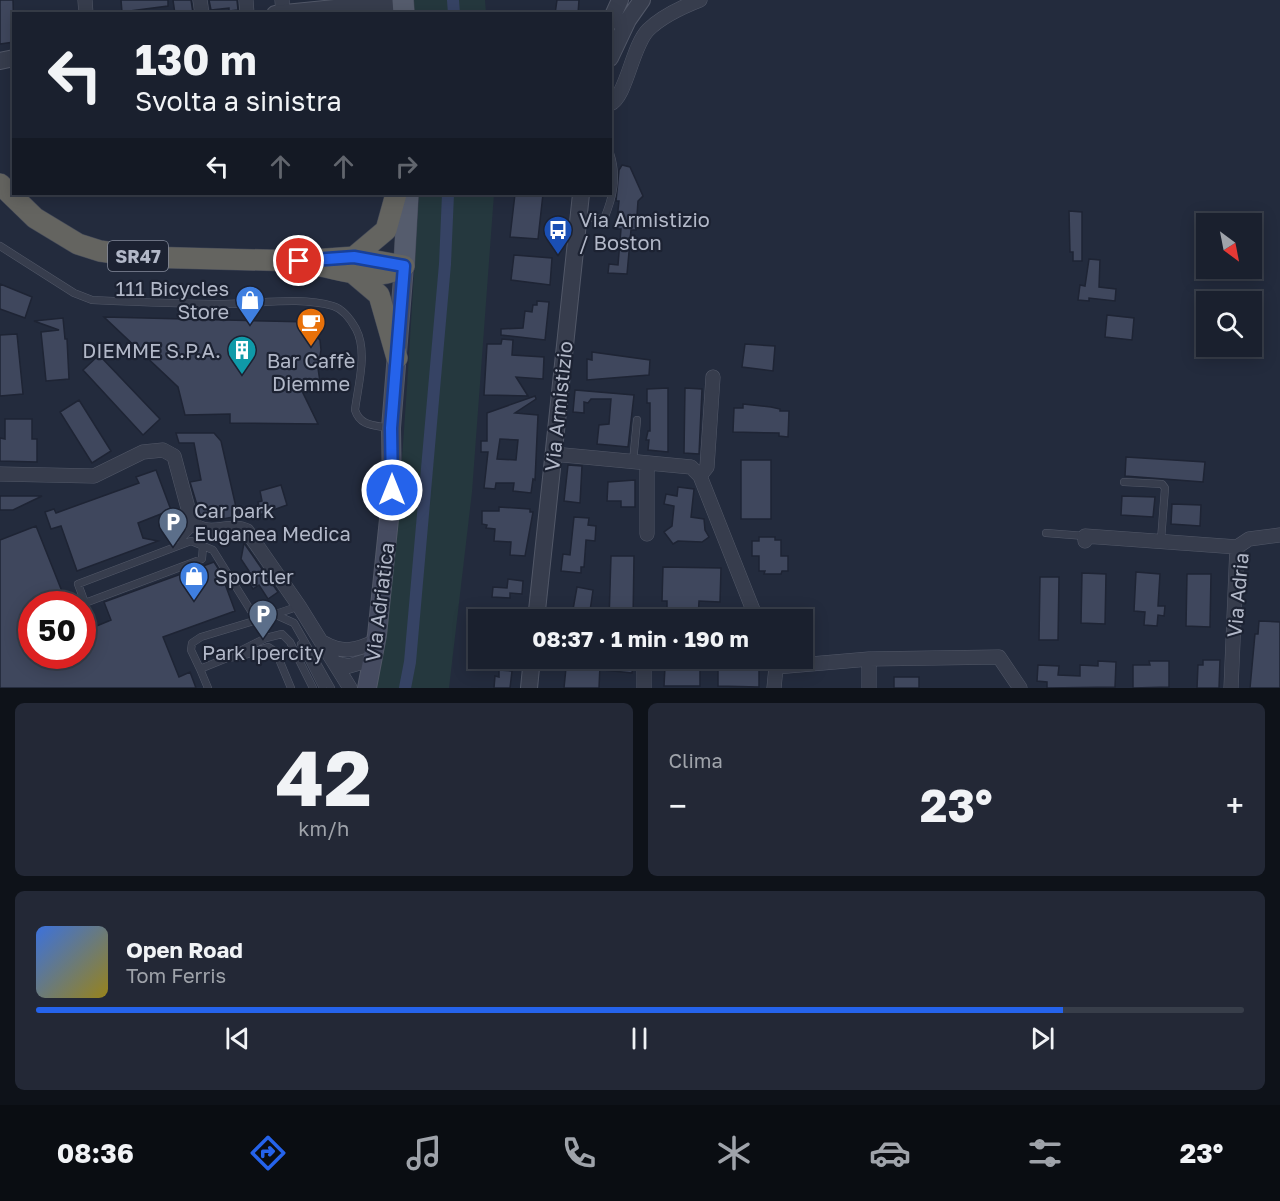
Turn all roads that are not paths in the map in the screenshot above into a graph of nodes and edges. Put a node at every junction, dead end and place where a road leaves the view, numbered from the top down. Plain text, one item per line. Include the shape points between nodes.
1 (620, 0) edge
2 (642, 0) edge
3 (700, 0) edge
4 (404, 5) edge
5 (280, 9) edge
6 (612, 18) edge
7 (612, 54) edge
8 (612, 104) edge
9 (612, 158) edge
10 (0, 184) edge
11 (396, 195) edge
12 (408, 195) edge
13 (581, 195) edge
14 (579, 217) junction
15 (0, 246) edge
16 (354, 265) junction
17 (404, 266) junction
18 (397, 358) junction
19 (713, 377) dead end
20 (637, 420) dead end
21 (391, 428) junction
22 (554, 454) junction
23 (640, 463) junction
24 (0, 474) edge
25 (700, 476) junction
26 (1124, 482) dead end
27 (170, 518) dead end
28 (195, 525) junction
29 (1046, 533) dead end
30 (647, 534) dead end
31 (1280, 535) edge
32 (1085, 539) joint
33 (1161, 540) junction
34 (182, 541) junction
35 (203, 546) junction
36 (1236, 547) junction
37 (299, 606) junction
38 (537, 609) edge
39 (753, 609) edge
40 (274, 614) junction
41 (261, 615) junction
42 (322, 642) junction
43 (301, 644) dead end
44 (374, 650) junction
45 (227, 658) junction
46 (869, 659) junction
47 (813, 661) edge
48 (335, 663) junction
49 (200, 669) junction
50 (531, 669) edge
51 (644, 669) edge
52 (774, 669) edge
53 (208, 688) edge
54 (291, 688) edge
55 (313, 688) edge
56 (324, 688) edge
57 (331, 688) edge
58 (350, 688) edge
59 (367, 688) edge
60 (529, 688) edge
61 (644, 688) edge
62 (774, 688) edge
63 (869, 688) edge
64 (1020, 688) edge
65 (1231, 688) edge

1 - 6 street
2 - 7 street
3 - 8 street via 659,20 647,31 637,45 620,96
4 - 5 street
9 - 14 lane via 616,169 612,199 604,219
10 - 16 highway, SR47 via 35,219 78,244 100,251 143,257
11 - 16 highway via 386,230
12 - 17 main road, Via Adriatica
13 - 14 street, Via Armistizio
14 - 22 street, Via Armistizio
15 - 21 lane via 92,300 224,304 295,300 335,307 348,318 360,344 357,417 363,423
16 - 17 highway, SR47
16 - 18 highway via 379,295
17 - 18 main road, Via Adriatica
18 - 21 main road, Via Adriatica
19 - 25 street via 707,467
20 - 23 lane
21 - 44 main road, Via Adriatica via 392,490
22 - 23 street
22 - 38 street, Via Armistizio
23 - 25 street via 691,467
23 - 30 street
24 - 28 street via 94,476 143,452 163,450 174,456 186,508
25 - 39 street
26 - 33 lane via 1162,484 1165,488
27 - 34 lane
28 - 34 lane
28 - 37 street via 217,531 246,531
29 - 32 lane
31 - 36 street, Via Adria via 1249,539
32 - 33 street
33 - 36 street
34 - 35 lane
34 - 35 lane via 78,584 86,603 202,559
35 - 41 lane via 213,550 251,611
36 - 65 street, Via Adria
37 - 40 lane
37 - 42 street
40 - 41 lane
40 - 57 lane via 294,623
41 - 49 lane via 192,643 191,650
42 - 44 street via 345,651
42 - 48 street
43 - 56 lane
44 - 48 street via 349,666
44 - 59 main road, Via Adriatica
45 - 49 lane
45 - 54 lane via 272,648
45 - 55 lane via 282,634
46 - 47 street
46 - 63 street
46 - 64 street via 999,657
48 - 58 street
49 - 53 lane
50 - 60 street
51 - 61 street
52 - 62 street

